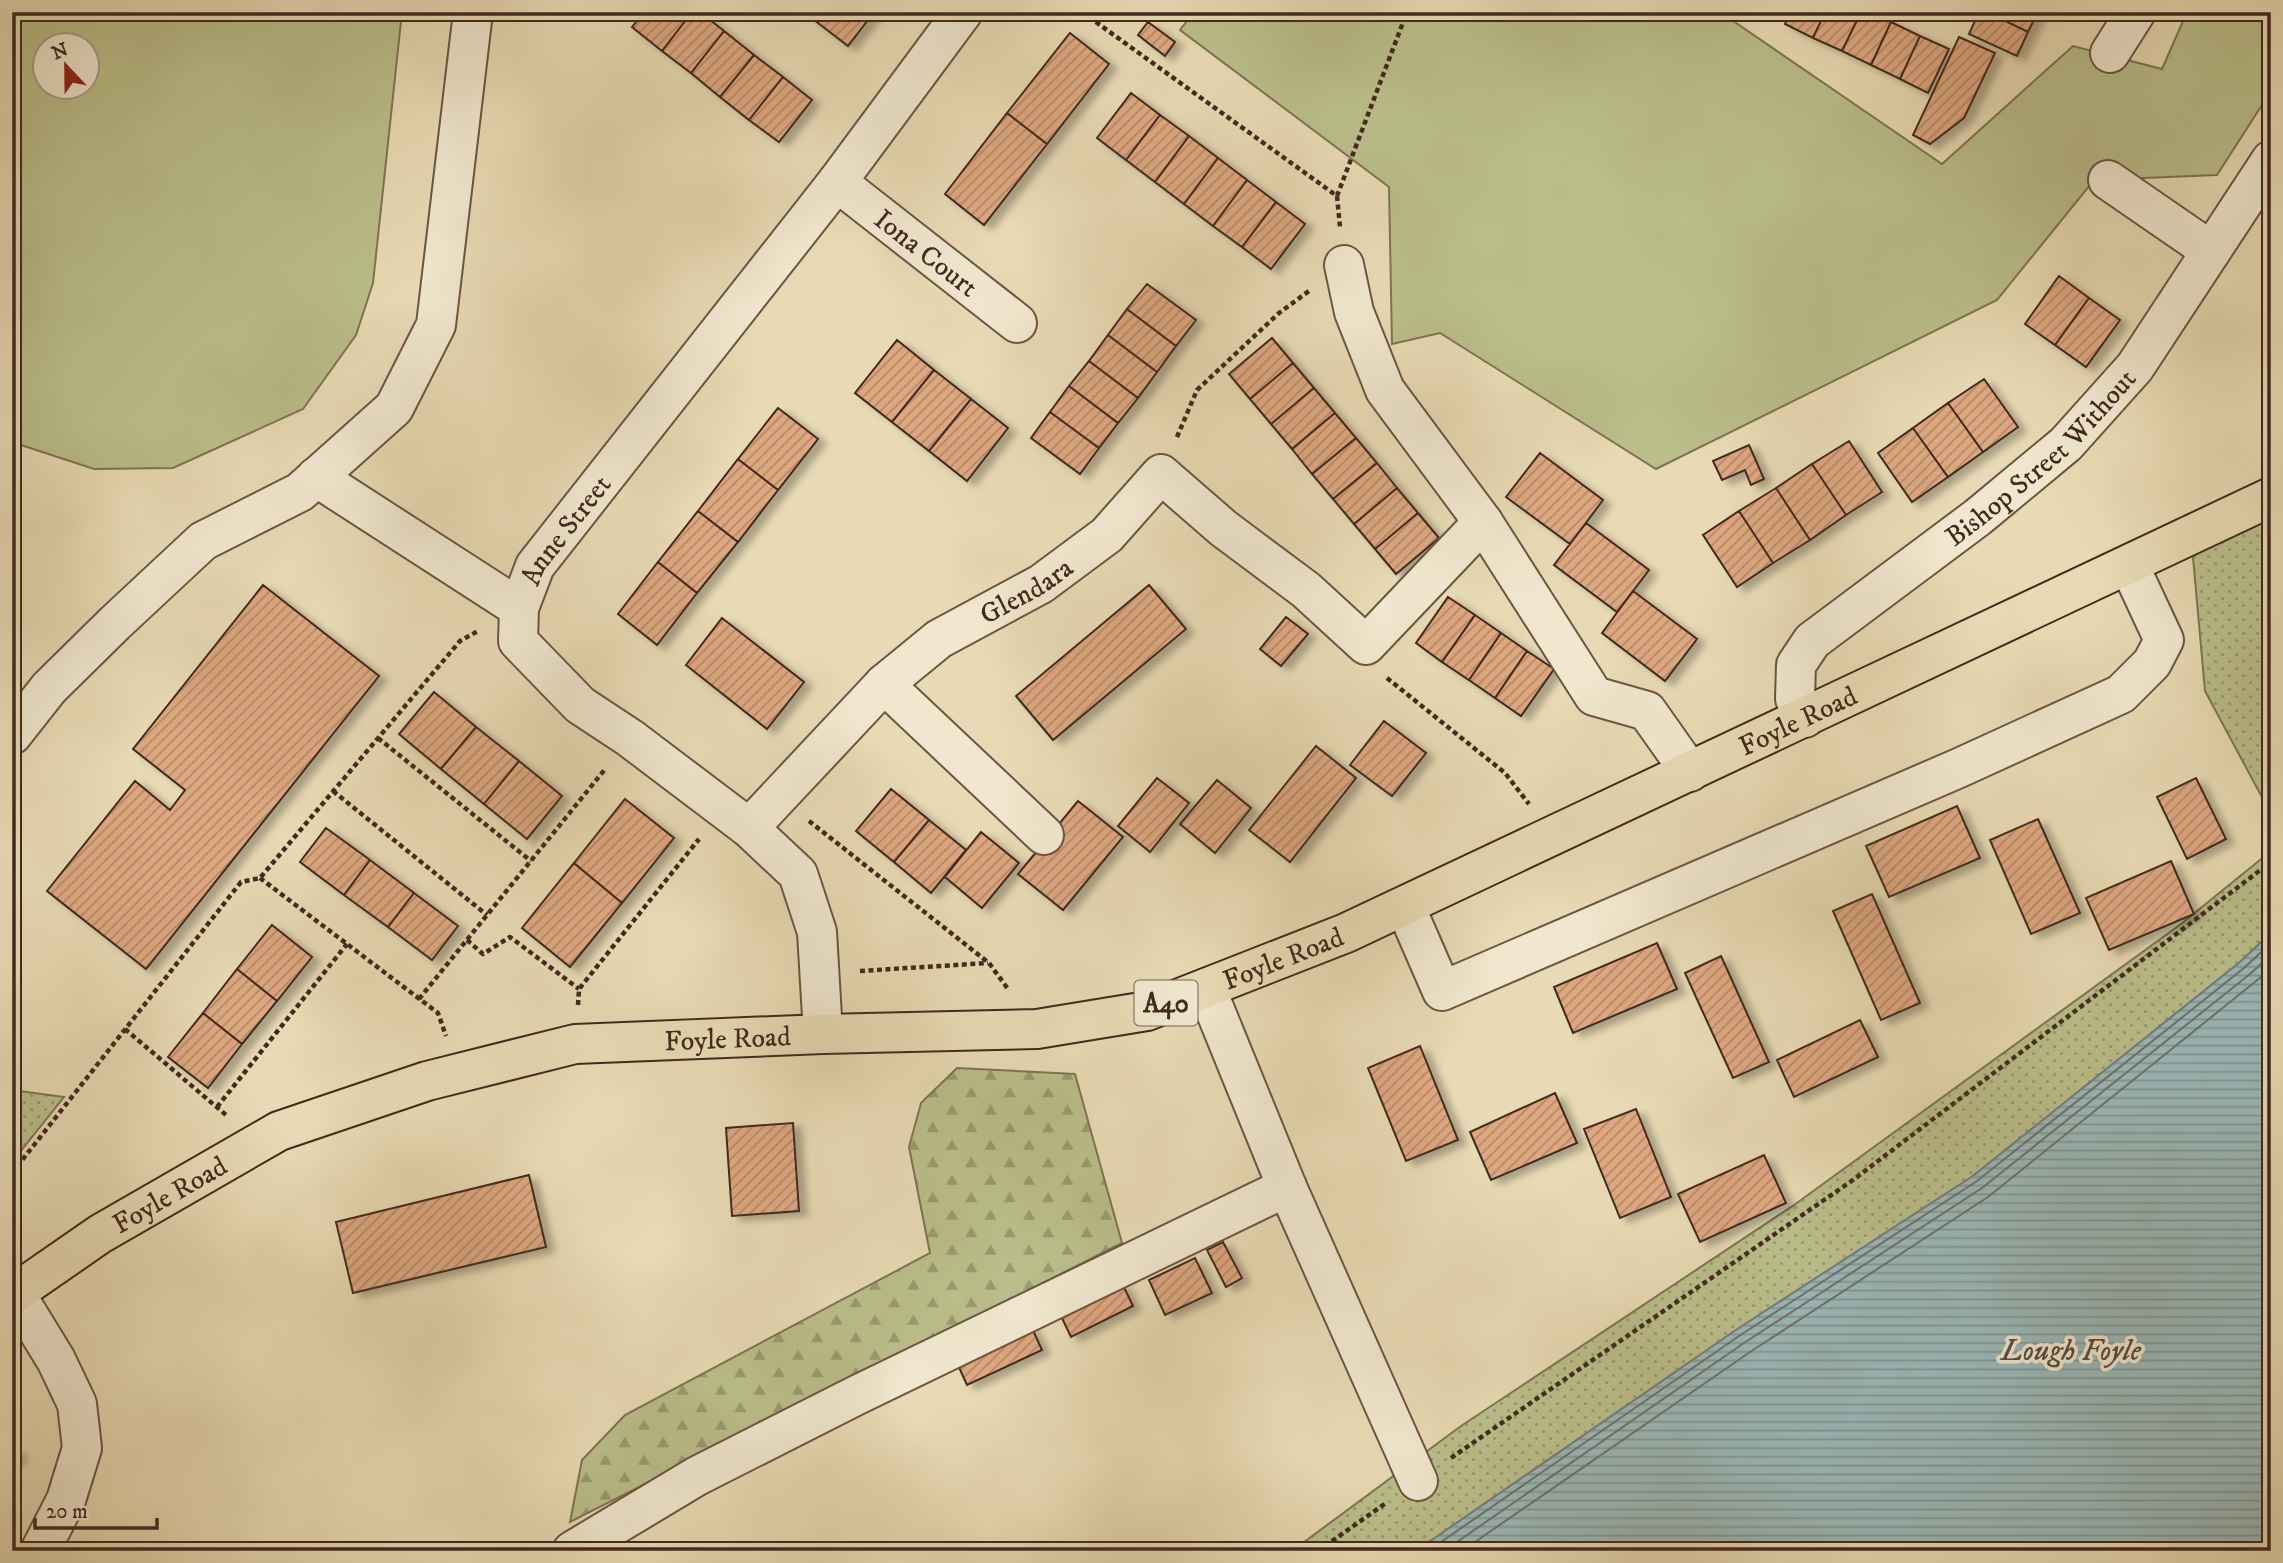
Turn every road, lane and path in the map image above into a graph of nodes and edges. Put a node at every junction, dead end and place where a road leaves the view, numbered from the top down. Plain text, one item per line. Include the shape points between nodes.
1 (473, 12) edge
2 (963, 12) edge
3 (1082, 12) edge
4 (1407, 12) edge
5 (2136, 12) edge
6 (2110, 53) dead end
7 (2271, 160) edge
8 (2108, 180) dead end
9 (837, 182) junction
10 (1337, 196) junction
11 (2211, 251) junction
12 (1344, 265) junction
13 (1017, 323) dead end
14 (1161, 474) junction
15 (316, 477) junction
16 (2271, 497) edge
17 (1483, 522) junction
18 (2129, 565) junction
19 (519, 608) junction
20 (1366, 645) junction
21 (884, 684) junction
22 (1805, 719) junction
23 (12, 735) edge
24 (378, 738) junction
25 (631, 738) junction
26 (1690, 772) junction
27 (333, 791) junction
28 (779, 797) junction
29 (736, 818) junction
30 (1044, 835) dead end
31 (1554, 836) junction
32 (531, 861) junction
33 (2271, 862) edge
34 (260, 878) junction
35 (1405, 906) junction
36 (487, 915) junction
37 (467, 940) junction
38 (347, 944) junction
39 (989, 963) junction
40 (820, 973) junction
41 (1206, 988) junction
42 (579, 989) junction
43 (419, 999) junction
44 (125, 1029) junction
45 (1037, 1029) junction
46 (823, 1034) junction
47 (575, 1044) junction
48 (460, 1073) junction
49 (217, 1107) junction
50 (260, 1143) junction
51 (12, 1173) edge
52 (1287, 1187) junction
53 (14, 1294) edge
54 (1419, 1480) junction
55 (40, 1551) edge
56 (572, 1551) edge
57 (1318, 1551) edge

1 - 15 street via 436,325 394,408
2 - 9 street, Anne Street
3 - 10 path
4 - 10 path
5 - 6 street
7 - 11 street, Bishop Street Without
8 - 11 street
9 - 13 street, Iona Court
9 - 19 street, Anne Street via 535,566
10 - 12 path
11 - 22 street, Bishop Street Without via 2135,367 2066,444 1978,517 1812,641 1796,665 1795,699
12 - 14 path via 1279,313 1197,390
12 - 17 street via 1354,312 1385,390
14 - 20 street via 1306,590
14 - 21 street, Glendara via 1107,535 1041,584 939,639
15 - 19 street
15 - 23 street via 300,492 203,541 49,688
16 - 18 main road, Foyle Road / A40
17 - 20 street
17 - 26 street via 1594,696 1647,711
18 - 22 main road, Foyle Road / A40
18 - 35 street via 2164,640 2152,663 2121,694 1441,991
19 - 24 path via 460,640
19 - 25 street, Anne Street via 518,641 580,705
20 - 31 path via 1388,679 1505,774
21 - 28 street, Glendara
21 - 30 street
22 - 26 main road, Foyle Road / A40
24 - 27 path
24 - 32 path
25 - 29 street, Anne Street
25 - 32 path
26 - 31 main road, Foyle Road / A40
27 - 34 path
27 - 36 path
28 - 29 street, Glendara
28 - 39 path
29 - 40 street, Anne Street via 798,874 817,932
29 - 42 path
31 - 35 main road, Foyle Road / A40
32 - 36 path
33 - 54 path via 1853,1180
34 - 38 path
34 - 44 path via 241,882
35 - 41 main road, Foyle Road / A40
36 - 37 path
37 - 42 path via 482,954 510,937
37 - 43 path
38 - 43 path
38 - 49 path
39 - 40 path
39 - 45 path
40 - 46 street, Anne Street
41 - 45 main road, Foyle Road / A40 via 1147,1011
41 - 52 street
42 - 47 path
43 - 48 path via 438,1013
44 - 49 path
44 - 51 path
45 - 46 main road, Foyle Road / A40
46 - 47 main road, Foyle Road / A40
47 - 48 main road, Foyle Road / A40
48 - 50 main road, Foyle Road / A40 via 279,1131
49 - 50 path
50 - 53 main road, Foyle Road / A40 via 100,1234
52 - 54 street
52 - 56 street via 709,1470
53 - 55 street via 56,1360 77,1404 82,1447 66,1500
54 - 57 path

